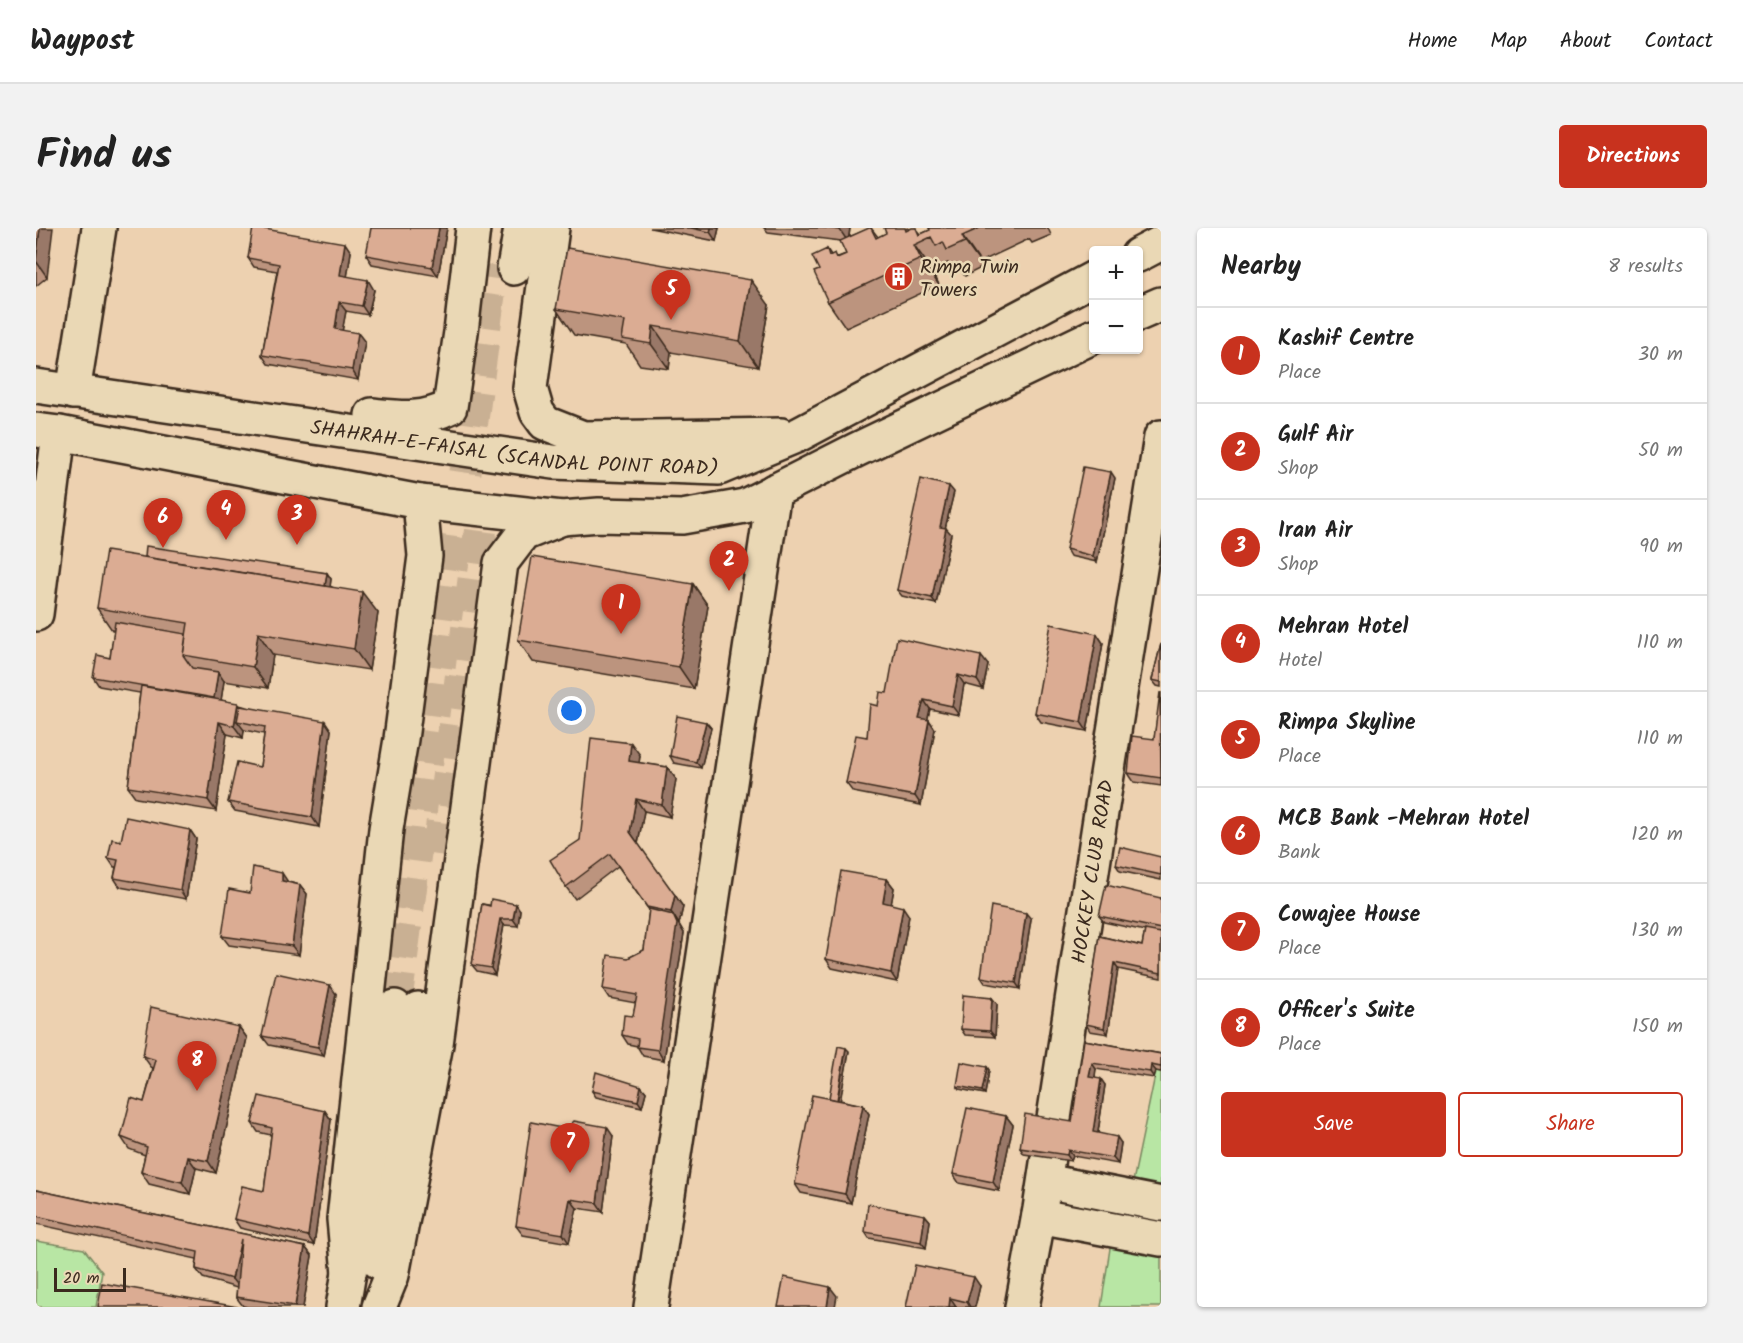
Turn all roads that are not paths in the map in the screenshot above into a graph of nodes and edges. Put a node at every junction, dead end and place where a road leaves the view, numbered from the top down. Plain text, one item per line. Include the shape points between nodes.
1 (99, 228) edge
2 (473, 228) edge
3 (498, 228) edge
4 (521, 228) edge
5 (552, 228) edge
6 (1161, 243) edge
7 (1143, 252) edge
8 (1089, 281) edge
9 (1161, 304) edge
10 (1143, 312) edge
11 (1089, 338) edge
12 (36, 386) edge
13 (73, 392) junction
14 (450, 407) junction
15 (232, 414) junction
16 (545, 423) junction
17 (47, 431) edge
18 (798, 435) junction
19 (1161, 437) edge
20 (774, 491) junction
21 (420, 502) junction
22 (562, 518) junction
23 (36, 614) edge
24 (1045, 1181) junction
25 (1161, 1204) edge
26 (1039, 1216) junction
27 (1161, 1239) edge
28 (349, 1273) junction
29 (343, 1307) edge
30 (372, 1307) edge
31 (379, 1307) edge
32 (651, 1307) edge
33 (1022, 1307) edge

1 - 13 main road
2 - 14 main road
3 - 4 main road via 504,266
5 - 16 main road via 530,388 537,412
6 - 7 main road
8 - 18 main road, SHAHRAH-E-FAISAL (SCANDAL POINT ROAD)
9 - 10 main road
11 - 20 main road
12 - 13 main road, SHAHRAH-E-FAISAL (SCANDAL POINT ROAD)
13 - 15 main road, SHAHRAH-E-FAISAL (SCANDAL POINT ROAD)
14 - 15 main road via 410,419 336,410
14 - 16 main road via 460,426 486,437 520,435
15 - 18 main road, SHAHRAH-E-FAISAL (SCANDAL POINT ROAD) via 553,462 719,468
16 - 18 main road via 583,438
17 - 21 main road
17 - 23 main road
19 - 24 main road, HOCKEY CLUB ROAD
20 - 22 main road via 745,506 682,517
20 - 32 main road
21 - 22 main road
21 - 28 main road via 424,556 386,829 344,1219
22 - 31 main road via 523,534 501,563 436,1044 392,1275
24 - 25 main road
24 - 26 main road, HOCKEY CLUB ROAD
26 - 27 main road
26 - 33 main road, HOCKEY CLUB ROAD
28 - 29 main road
28 - 30 main road via 407,1008

